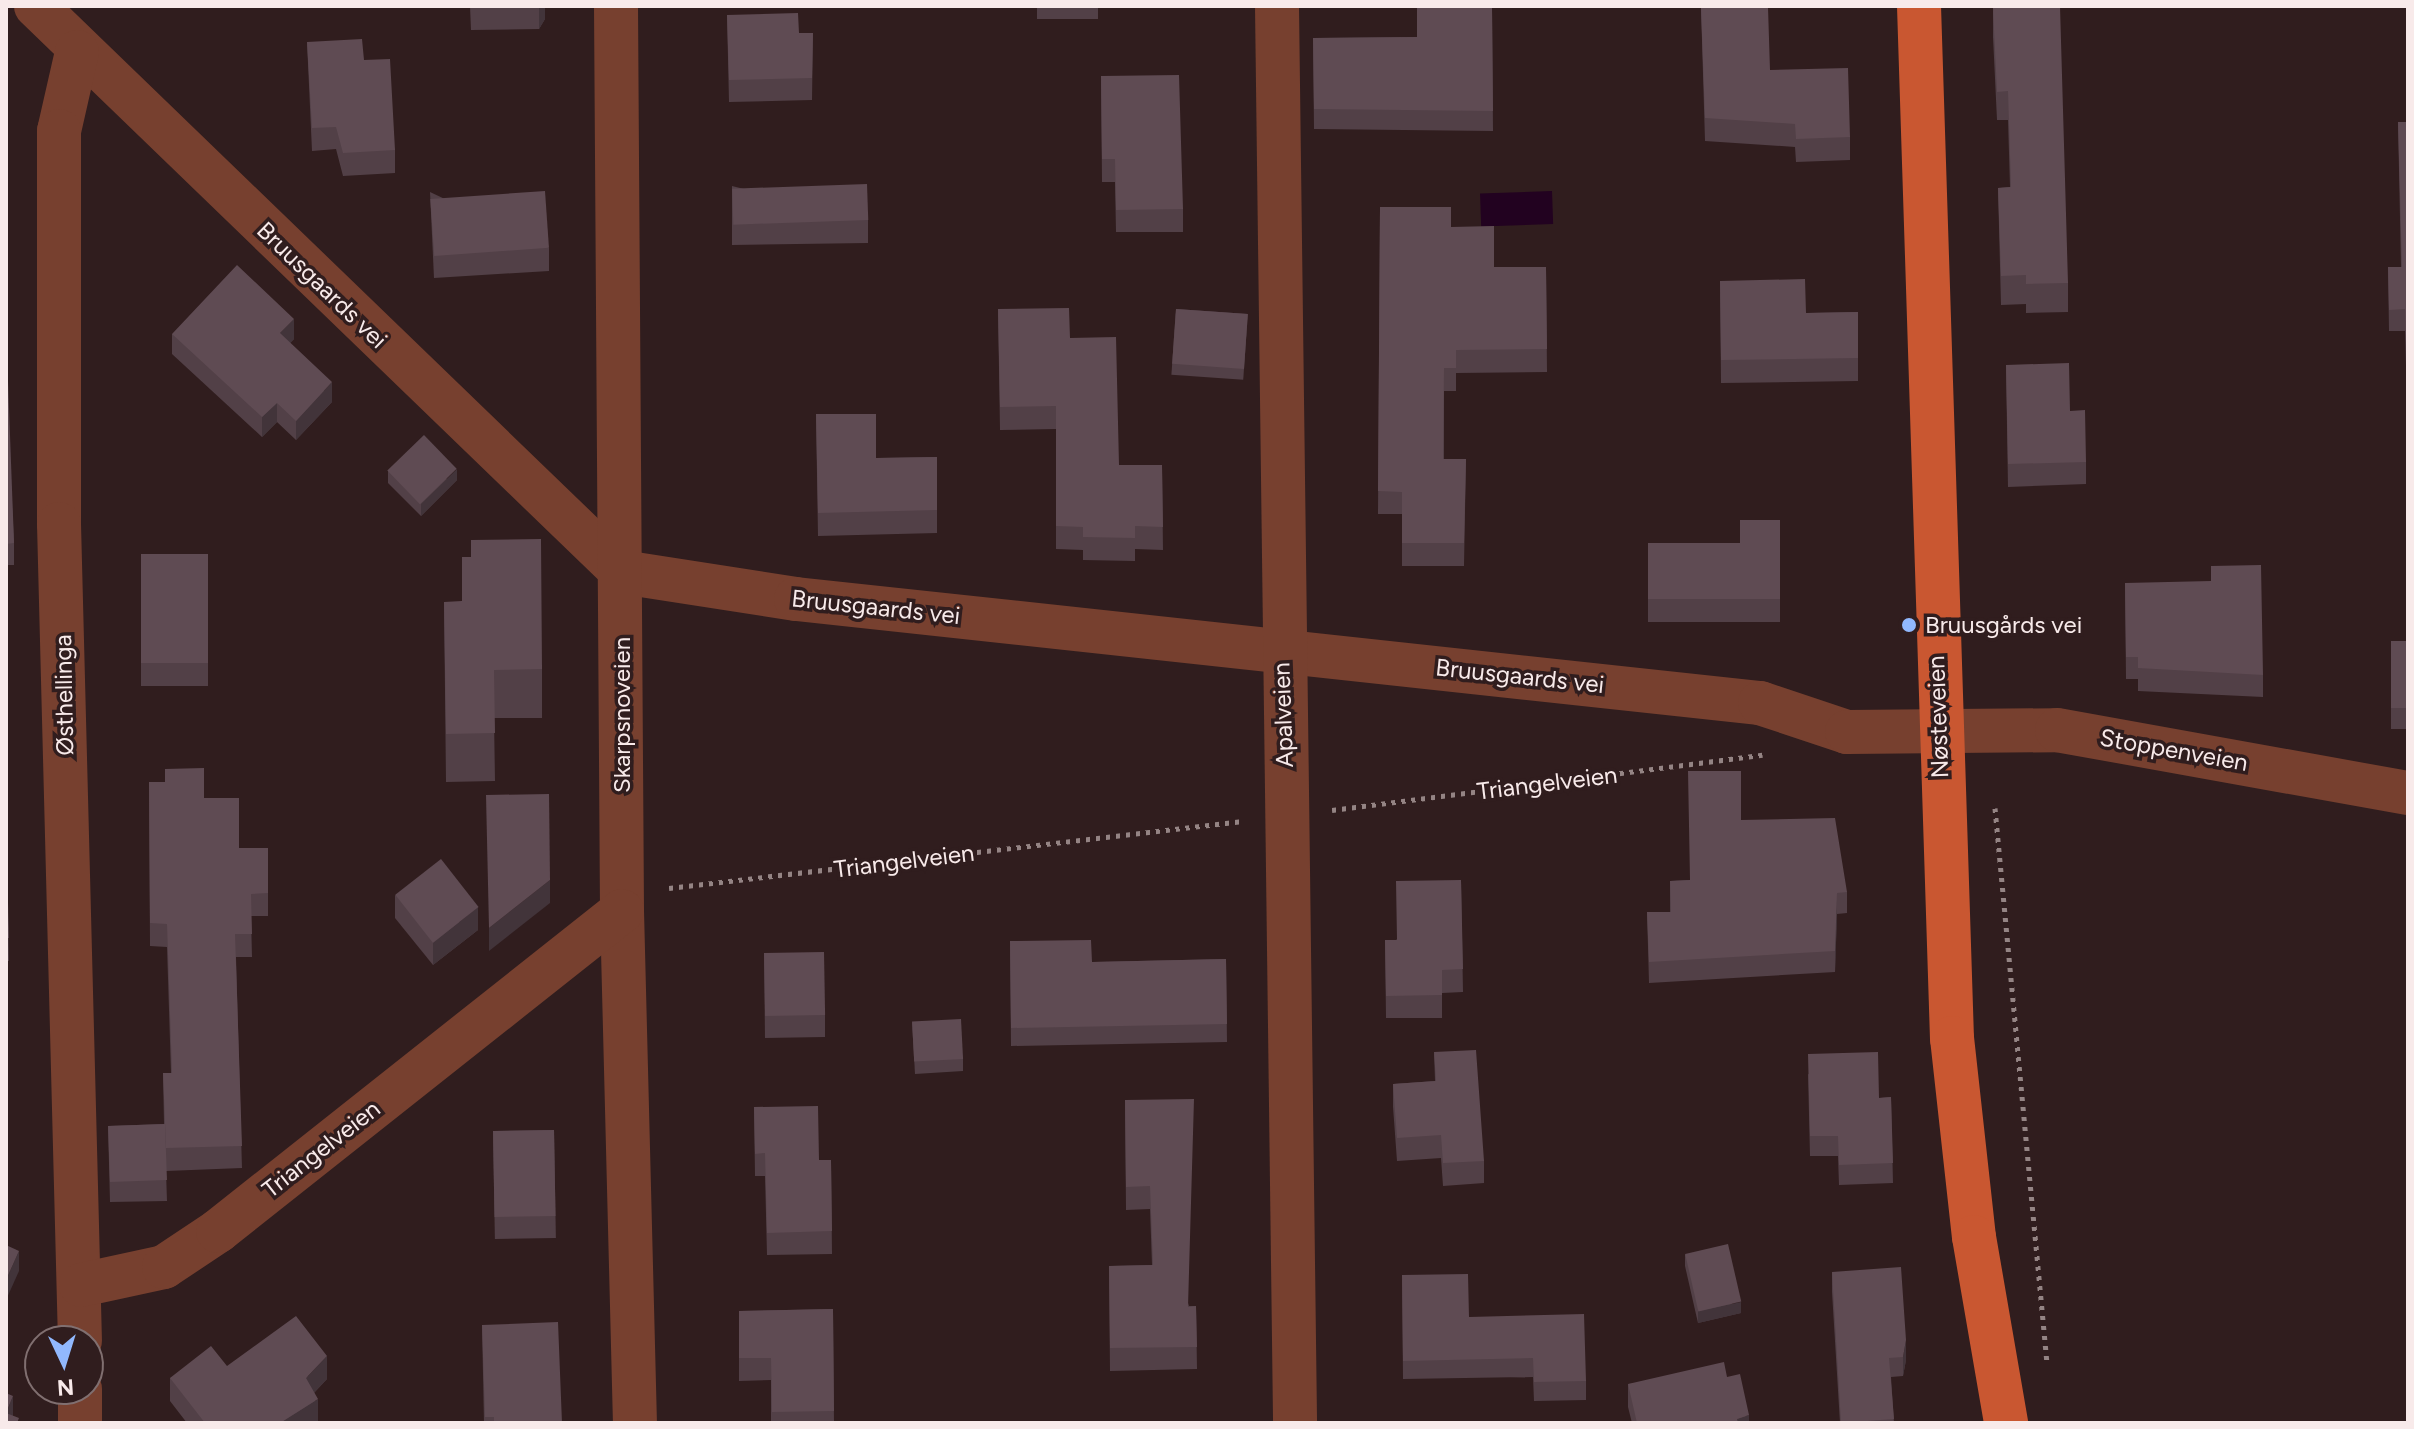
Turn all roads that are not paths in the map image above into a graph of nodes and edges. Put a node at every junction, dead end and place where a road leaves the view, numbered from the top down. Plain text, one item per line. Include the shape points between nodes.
1 (36, 6) edge
2 (616, 6) edge
3 (1277, 6) edge
4 (1919, 6) edge
5 (77, 52) junction
6 (622, 572) junction
7 (1280, 649) junction
8 (1938, 732) junction
9 (2408, 793) edge
10 (622, 911) junction
11 (81, 1285) junction
12 (80, 1325) edge
13 (635, 1423) edge
14 (1295, 1423) edge
15 (2006, 1423) edge

1 - 5 street, Bruusgaards vei
2 - 6 street, Skarpsnoveien
3 - 7 street, Apalveien
4 - 8 main road, Nøsteveien
5 - 6 street, Bruusgaards vei
5 - 11 street, Østhellinga via 59,131 59,524
6 - 7 street, Bruusgaards vei via 796,599
6 - 10 street, Skarpsnoveien
7 - 8 street, Bruusgaards vei via 1760,703 1847,732
7 - 14 street, Apalveien
8 - 9 street, Stoppenveien via 2057,730
8 - 15 main road, Nøsteveien via 1952,1038 1974,1237
10 - 11 street, Triangelveien via 218,1231 164,1267
10 - 13 street, Skarpsnoveien
11 - 12 street, Østhellinga

